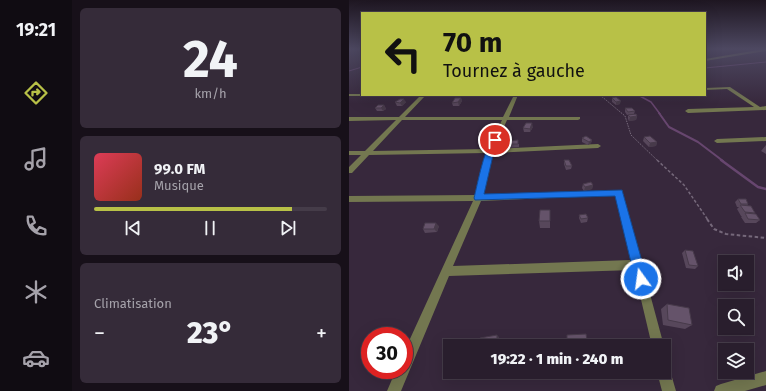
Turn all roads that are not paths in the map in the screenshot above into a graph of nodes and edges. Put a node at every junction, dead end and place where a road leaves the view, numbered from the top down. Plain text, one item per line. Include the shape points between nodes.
1 (706, 89) edge
2 (349, 95) edge
3 (361, 95) edge
4 (423, 96) edge
5 (515, 96) edge
6 (759, 108) junction
7 (766, 108) edge
8 (688, 111) dead end
9 (766, 113) edge
10 (504, 118) junction
11 (578, 118) dead end
12 (349, 119) edge
13 (400, 119) junction
14 (766, 139) edge
15 (717, 141) dead end
16 (598, 146) dead end
17 (490, 151) junction
18 (349, 153) edge
19 (367, 153) junction
20 (349, 170) edge
21 (478, 198) junction
22 (349, 199) edge
23 (637, 265) junction
24 (446, 271) junction
25 (656, 339) edge
26 (413, 346) edge
27 (766, 378) edge
28 (399, 379) edge
29 (666, 379) edge
30 (394, 391) edge
31 (669, 391) edge
32 (721, 391) edge

1 - 6 street via 728,88
2 - 3 street
4 - 13 street
5 - 10 street
6 - 7 street
6 - 8 street
6 - 9 street
10 - 11 street
10 - 13 street
10 - 17 street
12 - 13 street
13 - 19 street
14 - 15 street
16 - 17 street
17 - 19 street
17 - 21 street
18 - 19 street
19 - 20 street
21 - 22 street
21 - 23 street via 619,192
21 - 24 street
23 - 24 street
23 - 25 street
24 - 26 street
27 - 32 street
28 - 30 street
29 - 31 street

